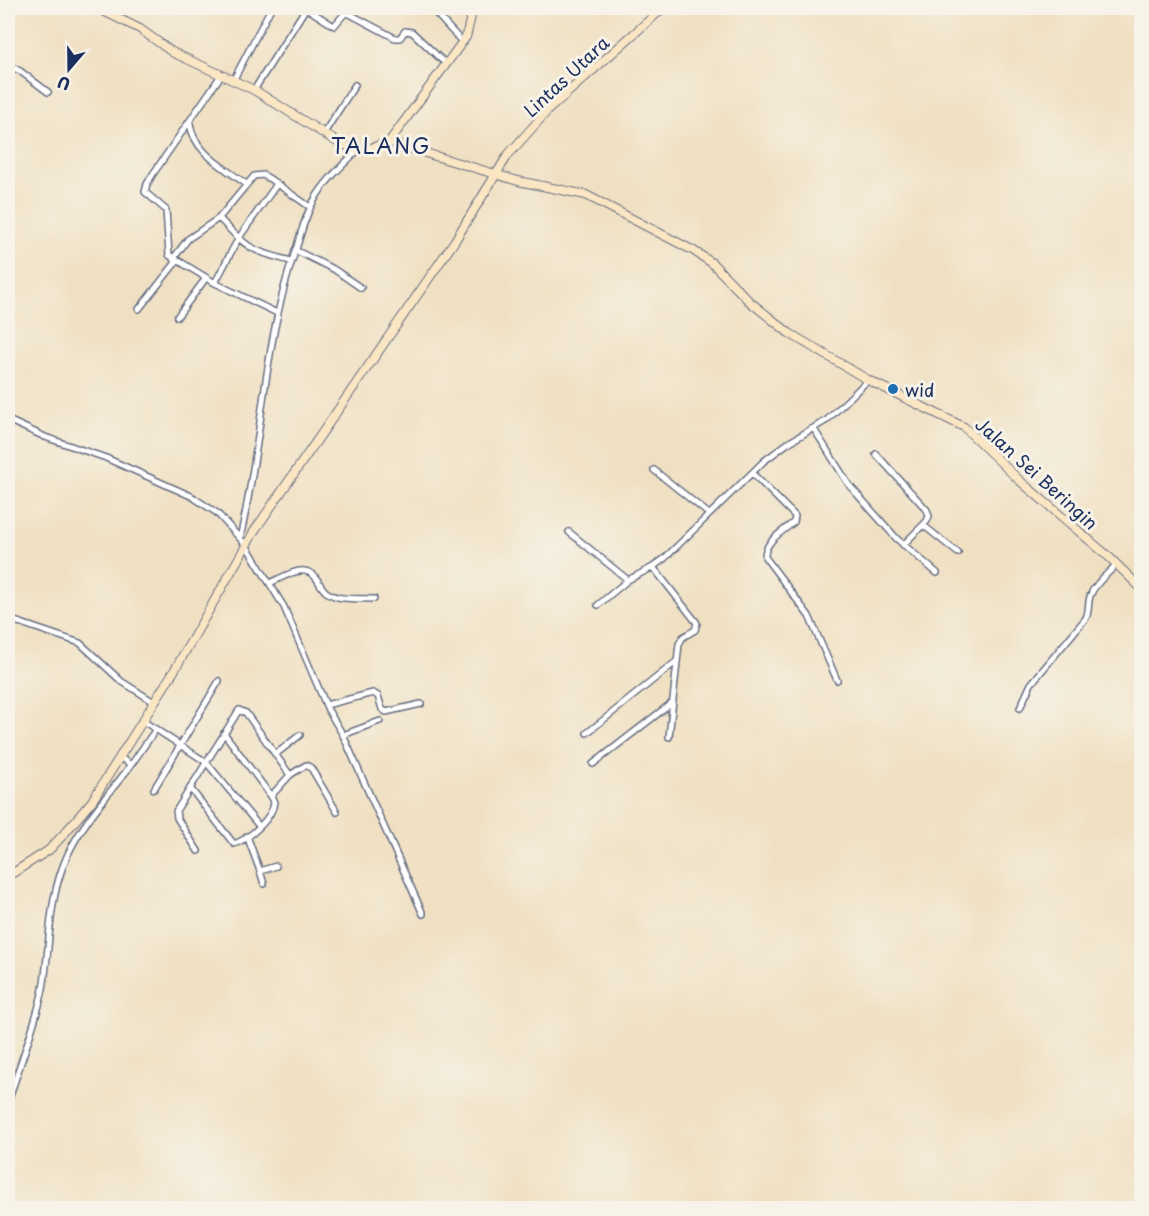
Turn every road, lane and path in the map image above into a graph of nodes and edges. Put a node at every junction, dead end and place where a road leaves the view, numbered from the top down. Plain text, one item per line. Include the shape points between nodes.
1 (97, 8) edge
2 (271, 8) edge
3 (306, 8) edge
4 (431, 8) edge
5 (473, 8) edge
6 (663, 8) edge
7 (463, 43) junction
8 (446, 64) junction
9 (8, 65) edge
10 (222, 74) junction
11 (234, 79) junction
12 (355, 85) dead end
13 (254, 90) junction
14 (48, 92) dead end
15 (190, 122) junction
16 (324, 133) junction
17 (389, 142) junction
18 (357, 151) junction
19 (497, 174) junction
20 (246, 184) junction
21 (277, 184) junction
22 (310, 207) junction
23 (219, 218) junction
24 (238, 239) junction
25 (295, 250) junction
26 (175, 260) junction
27 (291, 261) junction
28 (206, 278) junction
29 (215, 283) junction
30 (361, 288) dead end
31 (139, 309) dead end
32 (278, 313) junction
33 (177, 318) dead end
34 (868, 380) junction
35 (8, 420) edge
36 (814, 429) junction
37 (876, 454) dead end
38 (654, 470) dead end
39 (752, 473) junction
40 (709, 514) junction
41 (923, 525) junction
42 (569, 532) dead end
43 (240, 537) junction
44 (246, 544) junction
45 (903, 545) junction
46 (958, 553) dead end
47 (1117, 564) junction
48 (653, 567) junction
49 (937, 573) dead end
50 (628, 580) junction
51 (270, 583) junction
52 (1142, 589) edge
53 (374, 599) dead end
54 (598, 605) dead end
55 (8, 620) edge
56 (677, 660) junction
57 (837, 680) dead end
58 (219, 681) dead end
59 (154, 702) junction
60 (673, 702) junction
61 (421, 704) dead end
62 (326, 705) junction
63 (1020, 708) dead end
64 (143, 721) junction
65 (380, 721) dead end
66 (156, 729) junction
67 (224, 733) junction
68 (587, 733) dead end
69 (300, 735) dead end
70 (343, 735) junction
71 (669, 737) dead end
72 (181, 745) junction
73 (276, 754) junction
74 (121, 758) junction
75 (206, 762) junction
76 (592, 764) dead end
77 (131, 765) junction
78 (290, 775) junction
79 (190, 788) junction
80 (154, 789) dead end
81 (271, 796) junction
82 (337, 812) dead end
83 (259, 826) junction
84 (247, 836) junction
85 (198, 851) dead end
86 (276, 866) dead end
87 (260, 871) junction
88 (8, 874) edge
89 (264, 884) dead end
90 (423, 914) dead end
91 (8, 1103) edge

1 - 10 street via 140,29 172,52
2 - 11 street
3 - 8 street via 334,26 346,12 395,38 405,31 412,32
3 - 13 street
4 - 7 street
5 - 7 street
6 - 19 street, Lintas Utara via 548,110 508,155
7 - 8 street
8 - 17 street
9 - 14 street
10 - 11 street
10 - 15 street
11 - 13 street
12 - 16 street
13 - 16 street
15 - 20 street via 201,147
15 - 26 street via 145,188 147,195 166,210 168,251
16 - 18 street
17 - 18 street
17 - 19 street, Jalan Sei Beringin
18 - 22 street via 324,185
19 - 34 street, Jalan Sei Beringin via 586,195 694,251 712,263 776,324
19 - 44 street, Lintas Utara
20 - 21 street via 259,174
20 - 23 street
21 - 22 street
21 - 24 street
22 - 25 street
23 - 24 street
23 - 26 street via 188,239
24 - 27 street via 254,251
24 - 29 street
25 - 27 street
25 - 30 street
26 - 28 street
26 - 31 street
27 - 32 street
28 - 29 street
28 - 33 street
29 - 32 street
32 - 43 street
34 - 36 street
34 - 47 street, Jalan Sei Beringin via 964,427
35 - 43 street via 191,496 217,513
36 - 39 street via 776,451
36 - 45 street via 849,485
37 - 41 street via 927,510 929,516
38 - 40 street
39 - 40 street
39 - 57 street via 795,516 794,522 769,544 765,557 809,616
40 - 48 street
41 - 45 street
41 - 46 street
42 - 50 street
43 - 44 street
44 - 51 street
44 - 59 street, Lintas Utara
45 - 49 street
47 - 52 street, Jalan Sei Beringin
47 - 63 street via 1093,591 1086,618 1031,684
48 - 50 street
48 - 56 street via 697,623 695,630 680,642
50 - 54 street
51 - 53 street via 305,570 329,594
51 - 62 street
55 - 59 street via 80,643 122,681
56 - 60 street
56 - 68 street
58 - 72 street
59 - 64 street, Lintas Utara
60 - 71 street
60 - 76 street
61 - 62 street via 386,712 373,693
62 - 70 street
64 - 66 street
64 - 74 street, Lintas Utara
65 - 70 street
66 - 72 street
66 - 77 street
67 - 73 street via 242,710
67 - 75 street
67 - 81 street
69 - 73 street
70 - 90 street
72 - 75 street
72 - 80 street
73 - 78 street
74 - 77 street
74 - 88 street, Lintas Utara via 64,834 42,855
75 - 79 street
75 - 83 street
77 - 91 street via 83,829 62,869 49,922 43,989
78 - 81 street
78 - 82 street via 304,765 309,766
79 - 84 street via 233,843
79 - 85 street via 176,814
81 - 83 street via 273,807
83 - 84 street
84 - 87 street
86 - 87 street
87 - 89 street

